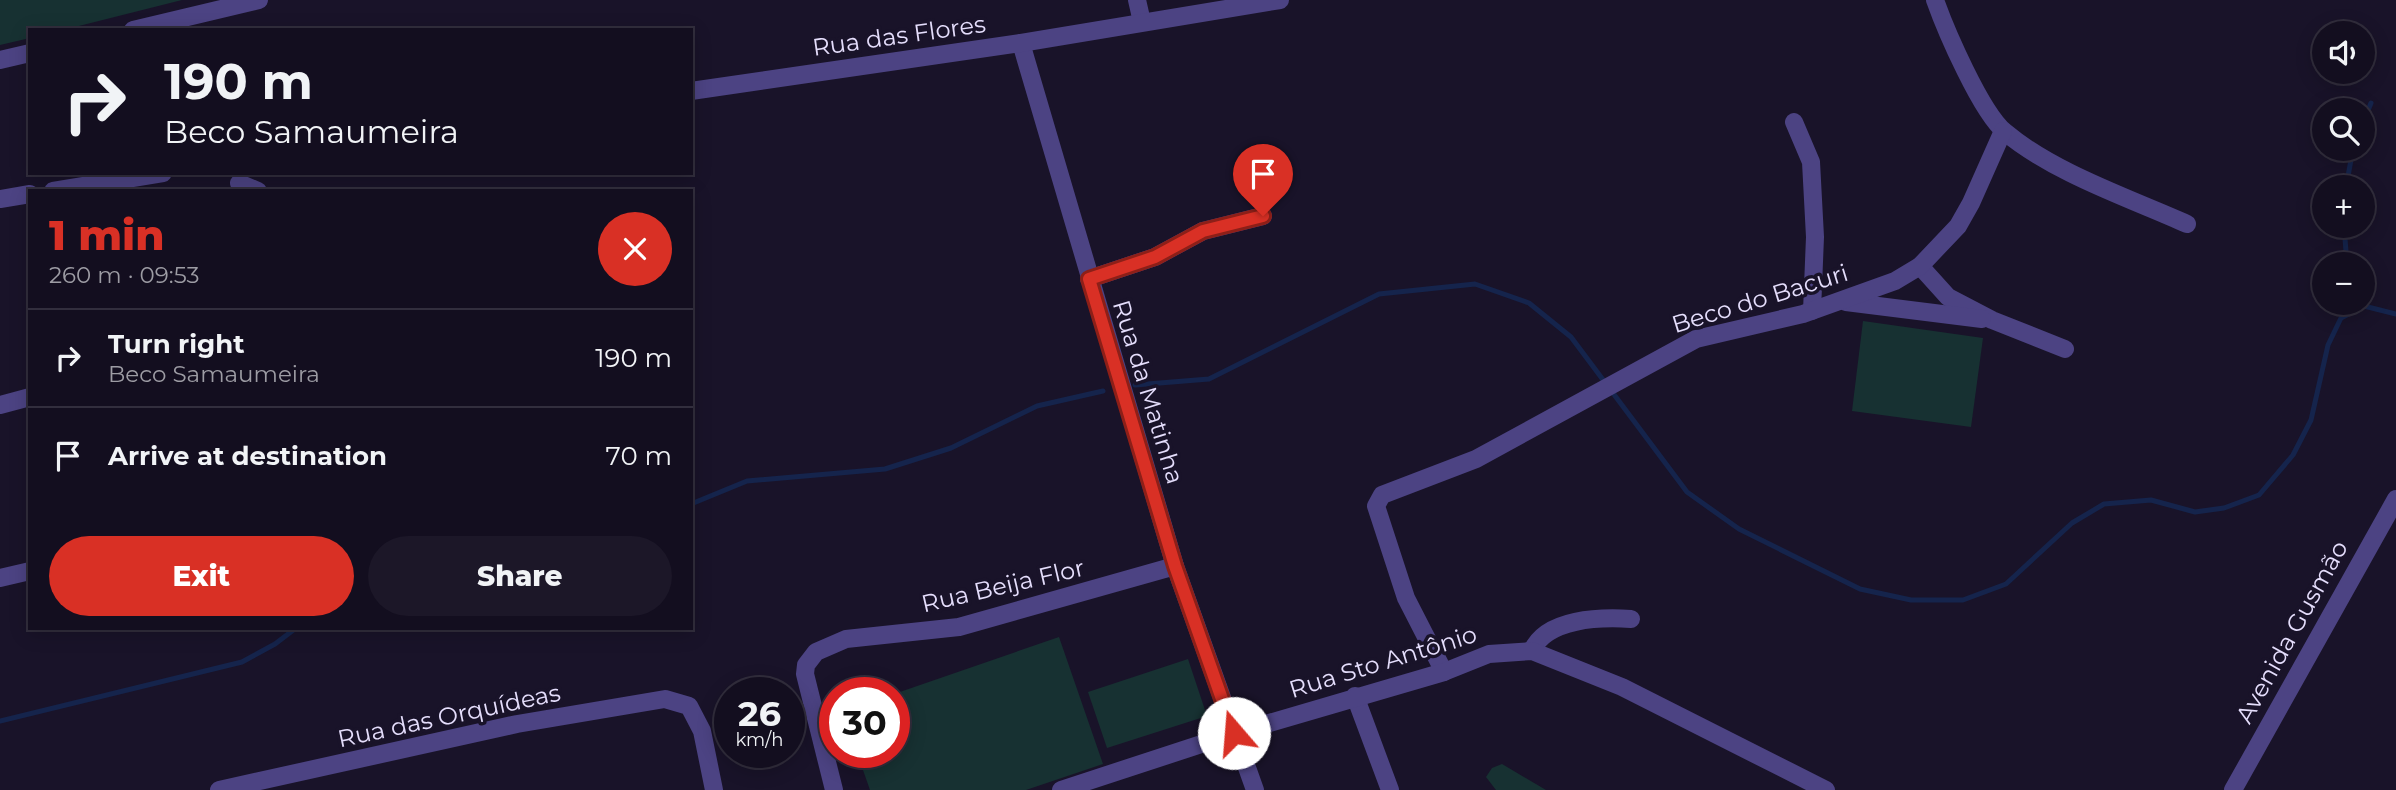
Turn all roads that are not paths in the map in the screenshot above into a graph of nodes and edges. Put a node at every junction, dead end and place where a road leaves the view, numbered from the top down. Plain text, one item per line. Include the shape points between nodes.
1 (259, 0) edge
2 (1137, 0) edge
3 (1280, 0) edge
4 (1935, 0) edge
5 (1142, 22) junction
6 (141, 28) edge
7 (1021, 43) junction
8 (28, 53) edge
9 (0, 60) edge
10 (693, 92) edge
11 (1794, 122) dead end
12 (2003, 131) junction
13 (151, 175) edge
14 (65, 189) edge
15 (28, 194) edge
16 (0, 199) edge
17 (1263, 216) dead end
18 (2187, 223) dead end
19 (1920, 266) junction
20 (1089, 279) junction
21 (1840, 301) junction
22 (1812, 311) junction
23 (1992, 320) junction
24 (2065, 349) dead end
25 (28, 398) edge
26 (0, 405) edge
27 (2396, 499) edge
28 (1175, 566) junction
29 (28, 571) edge
30 (0, 578) edge
31 (1632, 619) dead end
32 (1532, 651) junction
33 (1444, 672) junction
34 (1355, 696) junction
35 (1234, 733) junction
36 (219, 790) edge
37 (714, 790) edge
38 (834, 790) edge
39 (1061, 790) edge
40 (1255, 790) edge
41 (1390, 790) edge
42 (1826, 790) edge
43 (2233, 790) edge

1 - 6 street
2 - 5 street
3 - 5 street, Rua das Flores
4 - 12 street via 1967,74
5 - 7 street, Rua das Flores
7 - 10 street, Rua das Flores
7 - 20 street, Rua da Matinha
8 - 9 street
11 - 22 street via 1811,162
12 - 18 street via 2074,173
12 - 19 street, Beco do Bacuri via 1958,226
13 - 14 street
15 - 16 street
17 - 20 street via 1203,231 1155,257
19 - 21 street, Beco do Bacuri via 1895,282
19 - 23 street via 1948,297
20 - 28 street, Rua da Matinha
21 - 22 street, Beco do Bacuri
21 - 23 street
22 - 33 street, Beco do Bacuri via 1696,339 1476,459 1388,490 1378,499 1376,506 1406,598
23 - 24 street
25 - 26 street
27 - 43 street, Avenida Gusmão
28 - 35 street, Rua da Matinha
28 - 38 street, Rua Beija Flor via 958,627 846,639 821,648 804,674
29 - 30 street
31 - 32 street via 1572,622 1536,641
32 - 33 street, Rua Sto Antônio via 1489,654
32 - 42 street, Rua Sto Antônio via 1622,687
33 - 34 street, Rua Sto Antônio
34 - 35 street, Rua Sto Antônio
34 - 41 street
35 - 39 street, Rua Sto Antônio
35 - 40 street, Rua da Matinha
36 - 37 street, Rua das Orquídeas via 517,724 665,699 689,706 702,731

